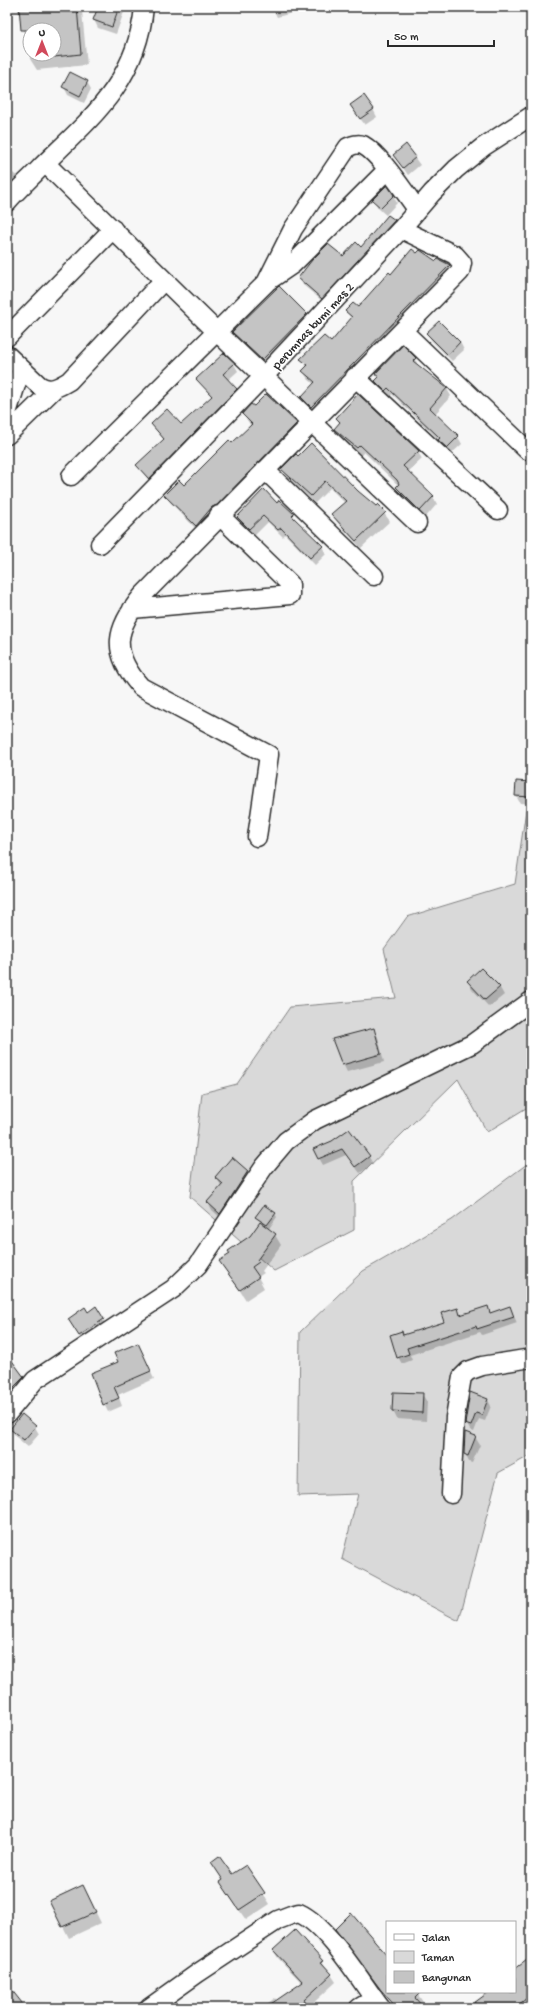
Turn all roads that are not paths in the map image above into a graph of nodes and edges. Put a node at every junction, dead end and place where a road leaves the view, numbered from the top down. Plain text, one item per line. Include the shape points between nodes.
1 (144, 7) edge
2 (531, 116) edge
3 (45, 163) junction
4 (387, 170) junction
5 (7, 202) edge
6 (417, 209) junction
7 (113, 229) junction
8 (401, 229) junction
9 (164, 280) junction
10 (266, 283) junction
11 (403, 331) junction
12 (217, 332) junction
13 (7, 337) edge
14 (7, 356) edge
15 (21, 369) junction
16 (264, 376) junction
17 (355, 377) junction
18 (54, 389) junction
19 (7, 413) edge
20 (312, 423) junction
21 (7, 435) edge
22 (527, 450) dead end
23 (265, 470) junction
24 (71, 476) dead end
25 (498, 510) dead end
26 (219, 515) junction
27 (417, 523) dead end
28 (100, 544) dead end
29 (374, 576) dead end
30 (132, 609) junction
31 (257, 837) dead end
32 (531, 1001) edge
33 (531, 1358) edge
34 (7, 1414) edge
35 (451, 1494) dead end
36 (371, 2005) edge
37 (149, 2008) edge

1 - 3 street via 136,51 124,76 89,120
2 - 6 street, perumnas bumi mas 2 via 483,147 456,169
3 - 5 street
3 - 7 street
4 - 6 street
4 - 10 street via 293,264
4 - 10 street via 376,155 362,145 354,144 348,147 293,229
6 - 8 street, perumnas bumi mas 2
7 - 9 street
7 - 13 street
8 - 11 street via 456,255 462,263 460,272
8 - 16 street, perumnas bumi mas 2
9 - 12 street
9 - 18 street via 70,381
10 - 12 street
11 - 17 street
11 - 22 street
12 - 16 street
12 - 24 street
14 - 15 street
15 - 18 street via 46,390
15 - 19 street
16 - 20 street
16 - 28 street, perumnas bumi mas 2
17 - 20 street
17 - 25 street
18 - 21 street
20 - 23 street
20 - 27 street
23 - 26 street
23 - 29 street
26 - 30 street via 142,595
26 - 30 street via 290,584 290,595
30 - 31 street via 121,630 120,648 127,671 141,687 269,755
32 - 34 street via 472,1044 315,1120 286,1141 264,1167 198,1265 172,1289 35,1380
33 - 35 street via 482,1366 468,1371 462,1377 455,1417
36 - 37 street via 330,1940 314,1923 299,1913 278,1920

